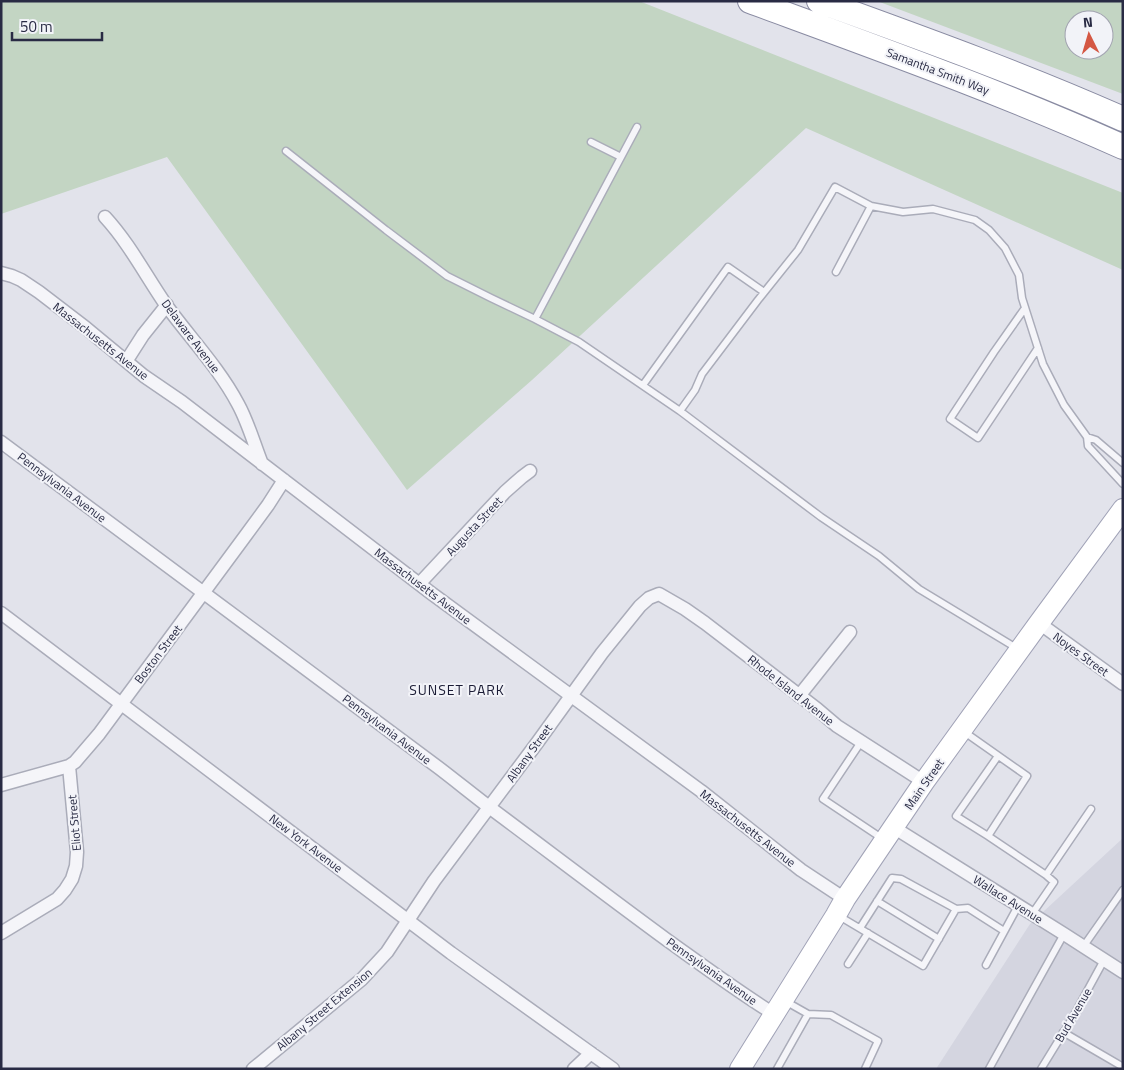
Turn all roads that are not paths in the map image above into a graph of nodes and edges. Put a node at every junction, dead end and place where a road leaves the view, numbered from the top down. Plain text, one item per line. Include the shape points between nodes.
1 (750, 1) edge
2 (819, 1) edge
3 (1123, 119) edge
4 (637, 127) dead end
5 (591, 142) dead end
6 (1123, 147) edge
7 (286, 151) dead end
8 (621, 157) junction
9 (871, 206) junction
10 (105, 217) dead end
11 (836, 272) dead end
12 (2, 273) edge
13 (764, 292) junction
14 (167, 305) junction
15 (1025, 308) junction
16 (535, 318) junction
17 (1038, 348) junction
18 (127, 360) junction
19 (643, 385) junction
20 (680, 411) junction
21 (1087, 438) junction
22 (1, 442) edge
23 (1123, 463) edge
24 (262, 464) junction
25 (530, 471) dead end
26 (284, 480) junction
27 (1123, 484) edge
28 (1123, 509) edge
29 (420, 583) junction
30 (204, 592) junction
31 (659, 594) joint
32 (1, 613) edge
33 (1039, 623) junction
34 (850, 632) dead end
35 (1019, 650) junction
36 (1123, 684) edge
37 (571, 696) junction
38 (799, 696) junction
39 (121, 704) junction
40 (962, 731) junction
41 (861, 742) junction
42 (998, 756) junction
43 (68, 766) junction
44 (924, 782) junction
45 (1, 784) edge
46 (489, 807) junction
47 (1091, 809) dead end
48 (889, 834) junction
49 (988, 836) junction
50 (1046, 875) junction
51 (1123, 890) edge
52 (878, 901) junction
53 (1018, 906) junction
54 (841, 907) junction
55 (956, 909) junction
56 (1032, 914) junction
57 (408, 919) junction
58 (860, 928) junction
59 (1004, 931) junction
60 (1, 933) edge
61 (868, 933) junction
62 (1064, 934) junction
63 (939, 939) junction
64 (1083, 947) junction
65 (1104, 960) junction
66 (848, 964) dead end
67 (986, 965) dead end
68 (1123, 972) edge
69 (778, 1007) junction
70 (808, 1014) junction
71 (1063, 1032) junction
72 (591, 1053) junction
73 (1123, 1067) edge
74 (744, 1068) edge
75 (253, 1069) edge
76 (574, 1069) edge
77 (613, 1069) edge
78 (777, 1069) edge
79 (865, 1069) edge
80 (989, 1069) edge
81 (1041, 1069) edge

1 - 6 highway, Samantha Smith Way via 980,86
2 - 3 highway, Samantha Smith Way via 992,65
4 - 8 lane
5 - 8 lane
7 - 16 lane via 447,276
8 - 16 lane
9 - 11 lane
9 - 13 lane via 835,187 798,250
9 - 15 lane via 903,212 933,209 975,220 1006,248 1019,275
10 - 14 street, Delaware Avenue
12 - 18 street, Massachusetts Avenue via 39,292
13 - 19 lane via 728,267
13 - 20 lane via 702,374
14 - 18 street
14 - 24 street, Delaware Avenue via 238,404
15 - 17 lane
15 - 17 lane via 950,419 978,438
16 - 19 lane via 579,342
17 - 21 lane via 1064,405
18 - 24 street, Massachusetts Avenue
19 - 20 lane
20 - 35 lane via 821,517 879,556 919,589
21 - 23 lane via 1096,440
21 - 27 lane via 1088,446
22 - 30 street, Pennsylvania Avenue
24 - 26 street, Massachusetts Avenue
25 - 29 street, Augusta Street via 505,492
26 - 29 street, Massachusetts Avenue
26 - 30 street, Boston Street
28 - 33 main road, Main Street
29 - 37 street, Massachusetts Avenue
30 - 39 street, Boston Street
30 - 46 street, Pennsylvania Avenue
31 - 37 street, Albany Street via 640,606
31 - 38 street, Rhode Island Avenue via 705,623
32 - 39 street, New York Avenue
33 - 35 main road, Main Street
33 - 36 street, Noyes Street
34 - 38 street
35 - 40 main road, Main Street
37 - 46 street, Albany Street
37 - 54 street, Massachusetts Avenue via 701,791 802,870
38 - 41 street, Rhode Island Avenue
39 - 43 street, Boston Street via 99,734
39 - 57 street, New York Avenue
40 - 42 lane
40 - 44 main road, Main Street
41 - 44 street, Rhode Island Avenue
41 - 48 lane via 823,799
42 - 49 lane via 1027,776
42 - 49 lane via 956,816
43 - 45 street, Boston Street
43 - 60 street, Eliot Street via 77,852 72,880 57,899
44 - 48 main road, Main Street
46 - 57 street, Albany Street
46 - 69 street, Pennsylvania Avenue via 743,995
47 - 50 lane
48 - 53 street, Wallace Avenue
48 - 54 main road, Main Street
49 - 50 lane
50 - 56 lane via 1054,882
51 - 64 lane
52 - 55 lane via 892,878 901,879
52 - 58 lane
52 - 63 lane
53 - 56 street, Wallace Avenue
53 - 59 lane
54 - 58 lane
54 - 69 main road, Main Street
55 - 59 lane via 968,908
55 - 63 lane
56 - 62 street, Wallace Avenue
57 - 72 street, New York Avenue
57 - 75 street, Albany Street Extension via 387,952 362,979
58 - 61 lane
59 - 67 lane
61 - 63 lane via 923,966
61 - 66 lane
62 - 64 street, Wallace Avenue
62 - 80 lane
64 - 65 street, Wallace Avenue
65 - 68 street, Wallace Avenue
65 - 71 lane, Bud Avenue
69 - 70 lane
69 - 74 main road, Main Street
70 - 78 lane
70 - 79 lane via 832,1015 878,1041
71 - 73 lane
71 - 81 lane, Bud Avenue
72 - 76 street
72 - 77 street, New York Avenue

